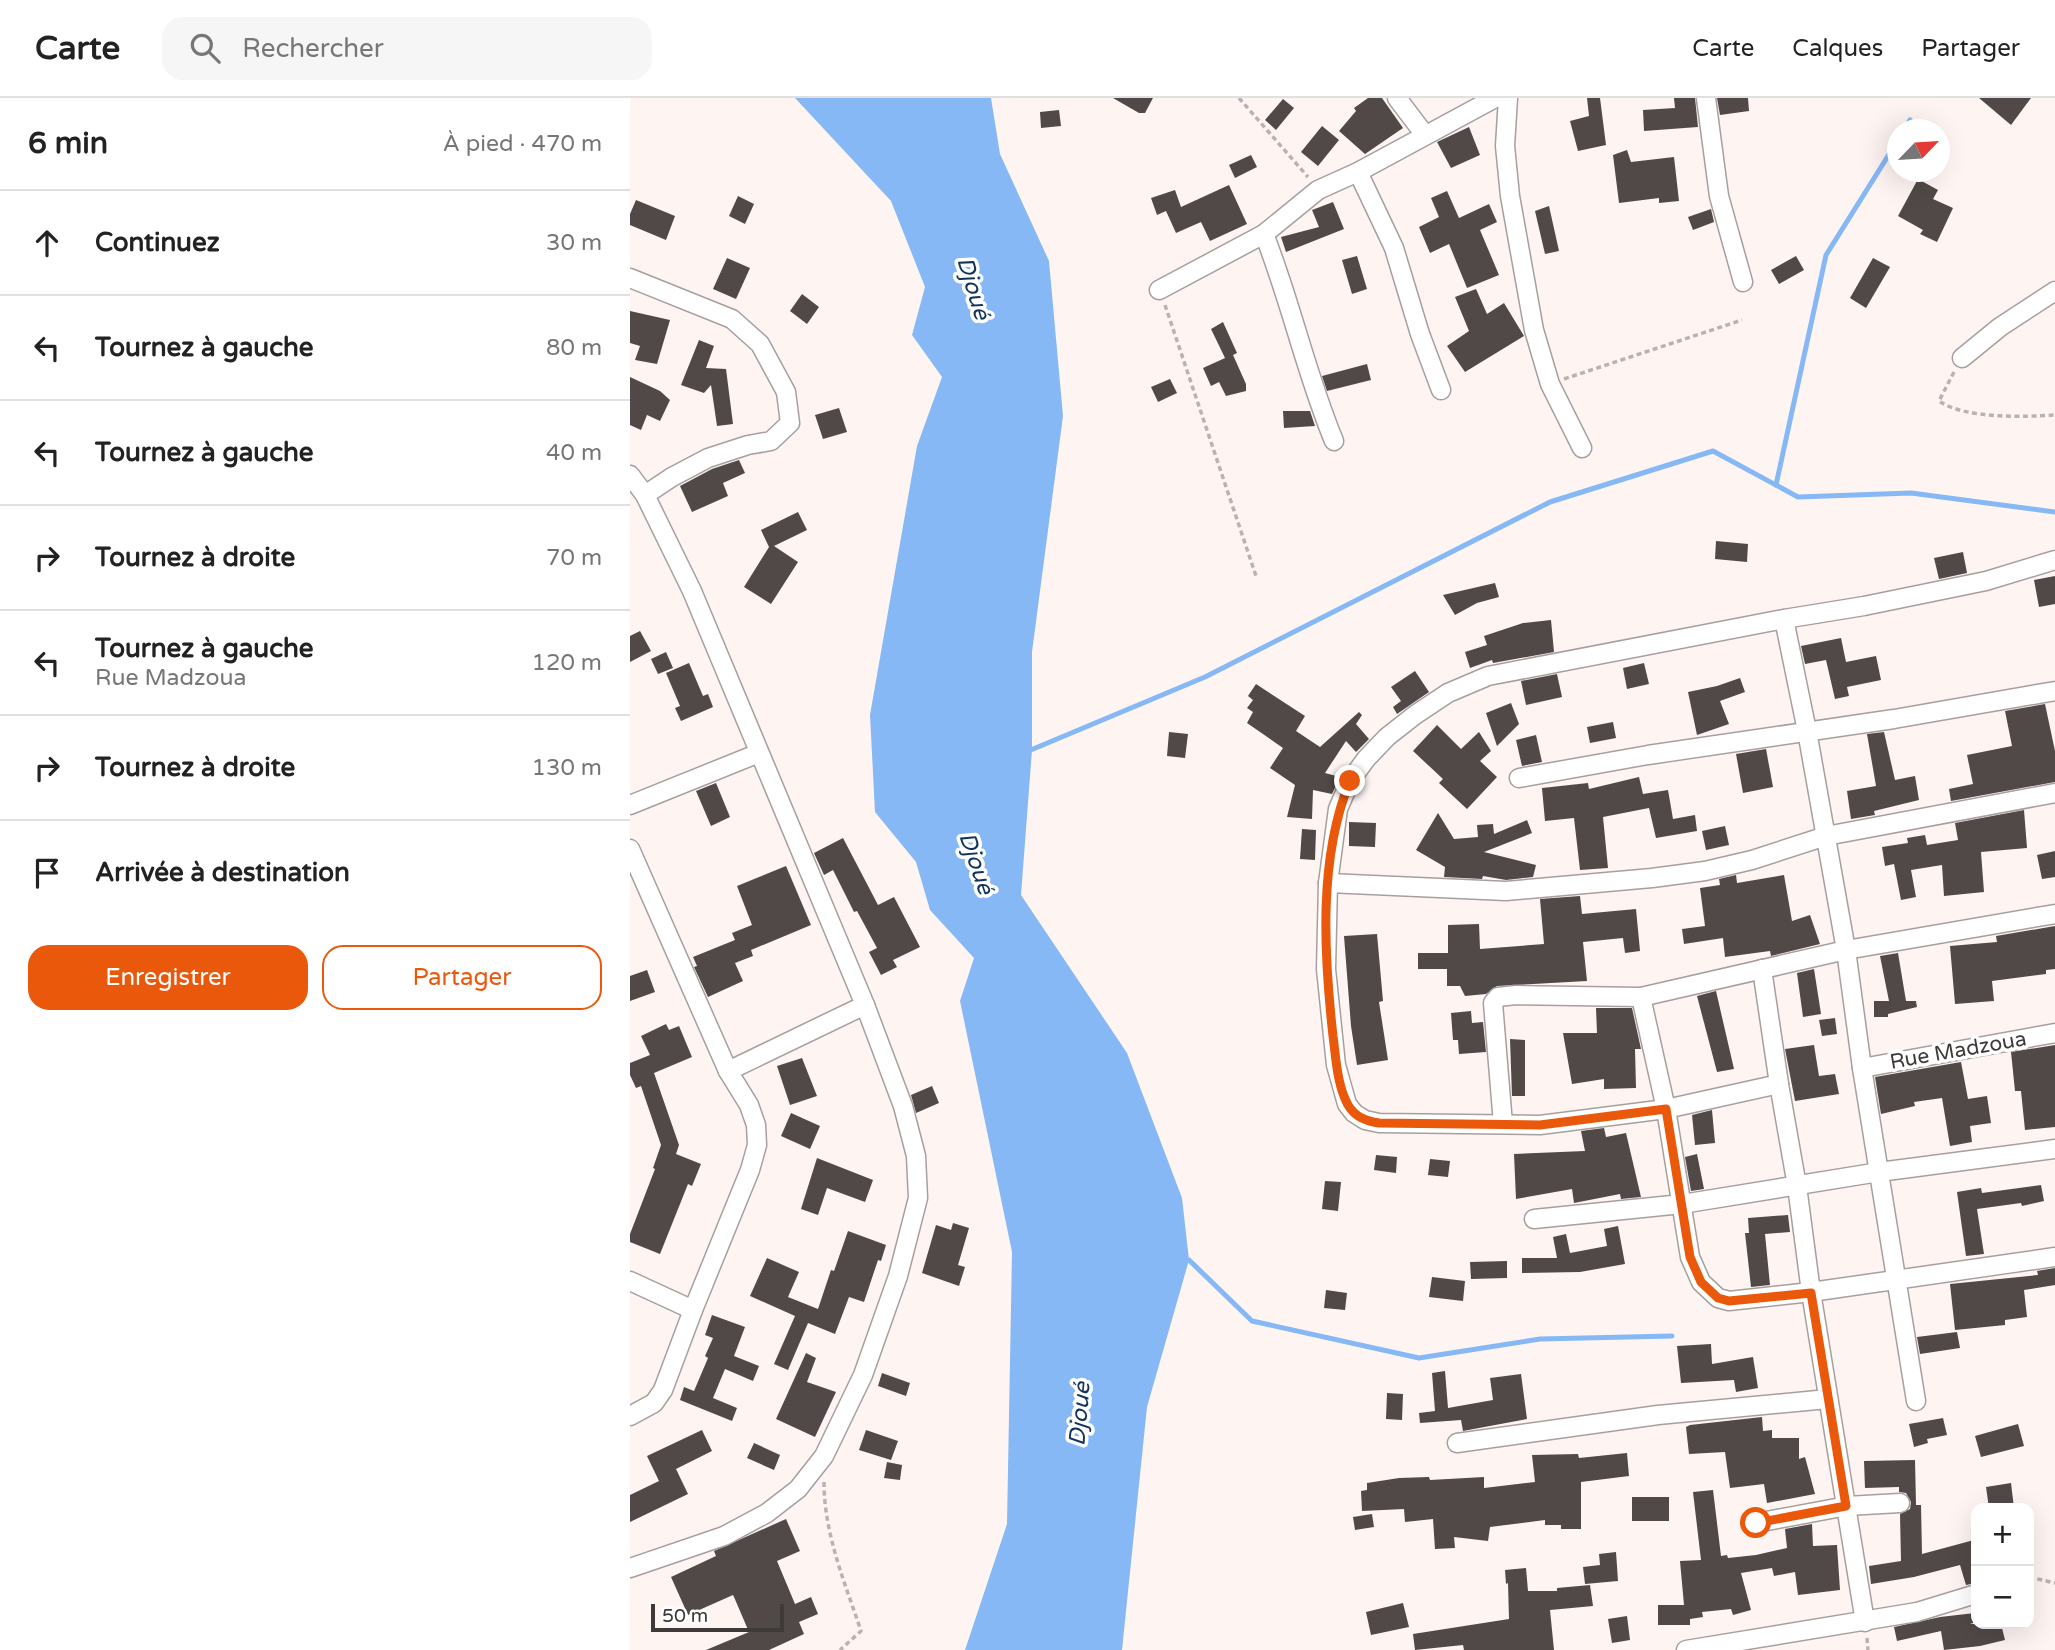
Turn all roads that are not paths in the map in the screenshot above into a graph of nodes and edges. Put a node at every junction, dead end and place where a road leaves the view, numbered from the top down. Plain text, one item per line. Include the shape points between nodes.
1 (1397, 98) edge
2 (1495, 98) edge
3 (1508, 98) edge
4 (1706, 98) edge
5 (1425, 135) junction
6 (1358, 173) junction
7 (1264, 234) junction
8 (630, 278) edge
9 (1743, 282) dead end
10 (1159, 290) road end
11 (2055, 291) edge
12 (1962, 358) road end
13 (1441, 390) dead end
14 (1334, 441) dead end
15 (1582, 448) dead end
16 (630, 475) edge
17 (645, 495) junction
18 (2055, 560) edge
19 (1784, 619) junction
20 (2055, 691) edge
21 (1807, 731) junction
22 (759, 753) junction
23 (1519, 778) dead end
24 (2055, 793) edge
25 (630, 806) edge
26 (1826, 835) junction
27 (630, 849) edge
28 (1328, 883) junction
29 (2055, 914) edge
30 (1846, 950) junction
31 (1762, 969) junction
32 (1641, 997) junction
33 (865, 1005) junction
34 (2055, 1033) edge
35 (1862, 1068) junction
36 (728, 1071) junction
37 (1779, 1084) junction
38 (1666, 1109) junction
39 (1503, 1124) junction
40 (2055, 1149) edge
41 (1879, 1172) junction
42 (1797, 1186) junction
43 (1682, 1204) junction
44 (1534, 1219) dead end
45 (2055, 1257) edge
46 (1896, 1279) junction
47 (630, 1281) edge
48 (1811, 1293) junction
49 (693, 1310) junction
50 (1828, 1399) junction
51 (1916, 1401) dead end
52 (630, 1416) edge
53 (1457, 1443) dead end
54 (1900, 1503) dead end
55 (1846, 1506) junction
56 (1756, 1523) dead end
57 (630, 1568) edge
58 (1971, 1596) edge
59 (1866, 1622) junction
60 (1686, 1650) edge

1 - 5 street
2 - 5 street
3 - 15 street via 1505,146 1534,331 1550,384
4 - 9 street via 1719,196
5 - 6 street
6 - 7 street via 1318,190
6 - 13 street via 1394,248
7 - 10 street
7 - 14 street
8 - 17 street via 732,319 760,344 786,392 790,423 771,441 708,458
11 - 12 street
16 - 17 street
17 - 22 street via 692,591
18 - 19 street via 1986,581
19 - 21 street
19 - 28 street via 1500,673 1448,693 1387,737 1350,781 1338,809
20 - 21 street
21 - 23 street
21 - 26 street
22 - 25 street
22 - 33 street
24 - 26 street
26 - 28 street via 1752,860 1652,878 1506,891
26 - 30 street
27 - 36 street
28 - 39 street via 1326,970 1333,1038 1347,1104 1365,1121 1379,1123
29 - 30 street
30 - 31 street
30 - 35 street
31 - 32 street
31 - 37 street
32 - 38 street
32 - 39 street via 1498,997 1493,1003
33 - 36 street
33 - 57 street via 903,1106 916,1156 918,1198 898,1276 867,1362 824,1455 798,1489 767,1513 724,1536
34 - 35 street, Rue Madzoua
35 - 41 street
36 - 49 street via 749,1105 757,1145
37 - 38 street
37 - 42 street
38 - 39 street via 1540,1125
38 - 43 street
40 - 41 street
41 - 42 street
41 - 46 street
42 - 43 street
42 - 48 street
43 - 44 street
43 - 48 street via 1690,1257 1701,1282 1718,1298 1729,1301
45 - 46 street
46 - 48 street
46 - 51 street
47 - 49 street
48 - 50 street
49 - 52 street via 663,1390 654,1403
50 - 53 street via 1658,1415
50 - 55 street
54 - 55 street
55 - 56 street
55 - 59 street
58 - 59 street
59 - 60 street

